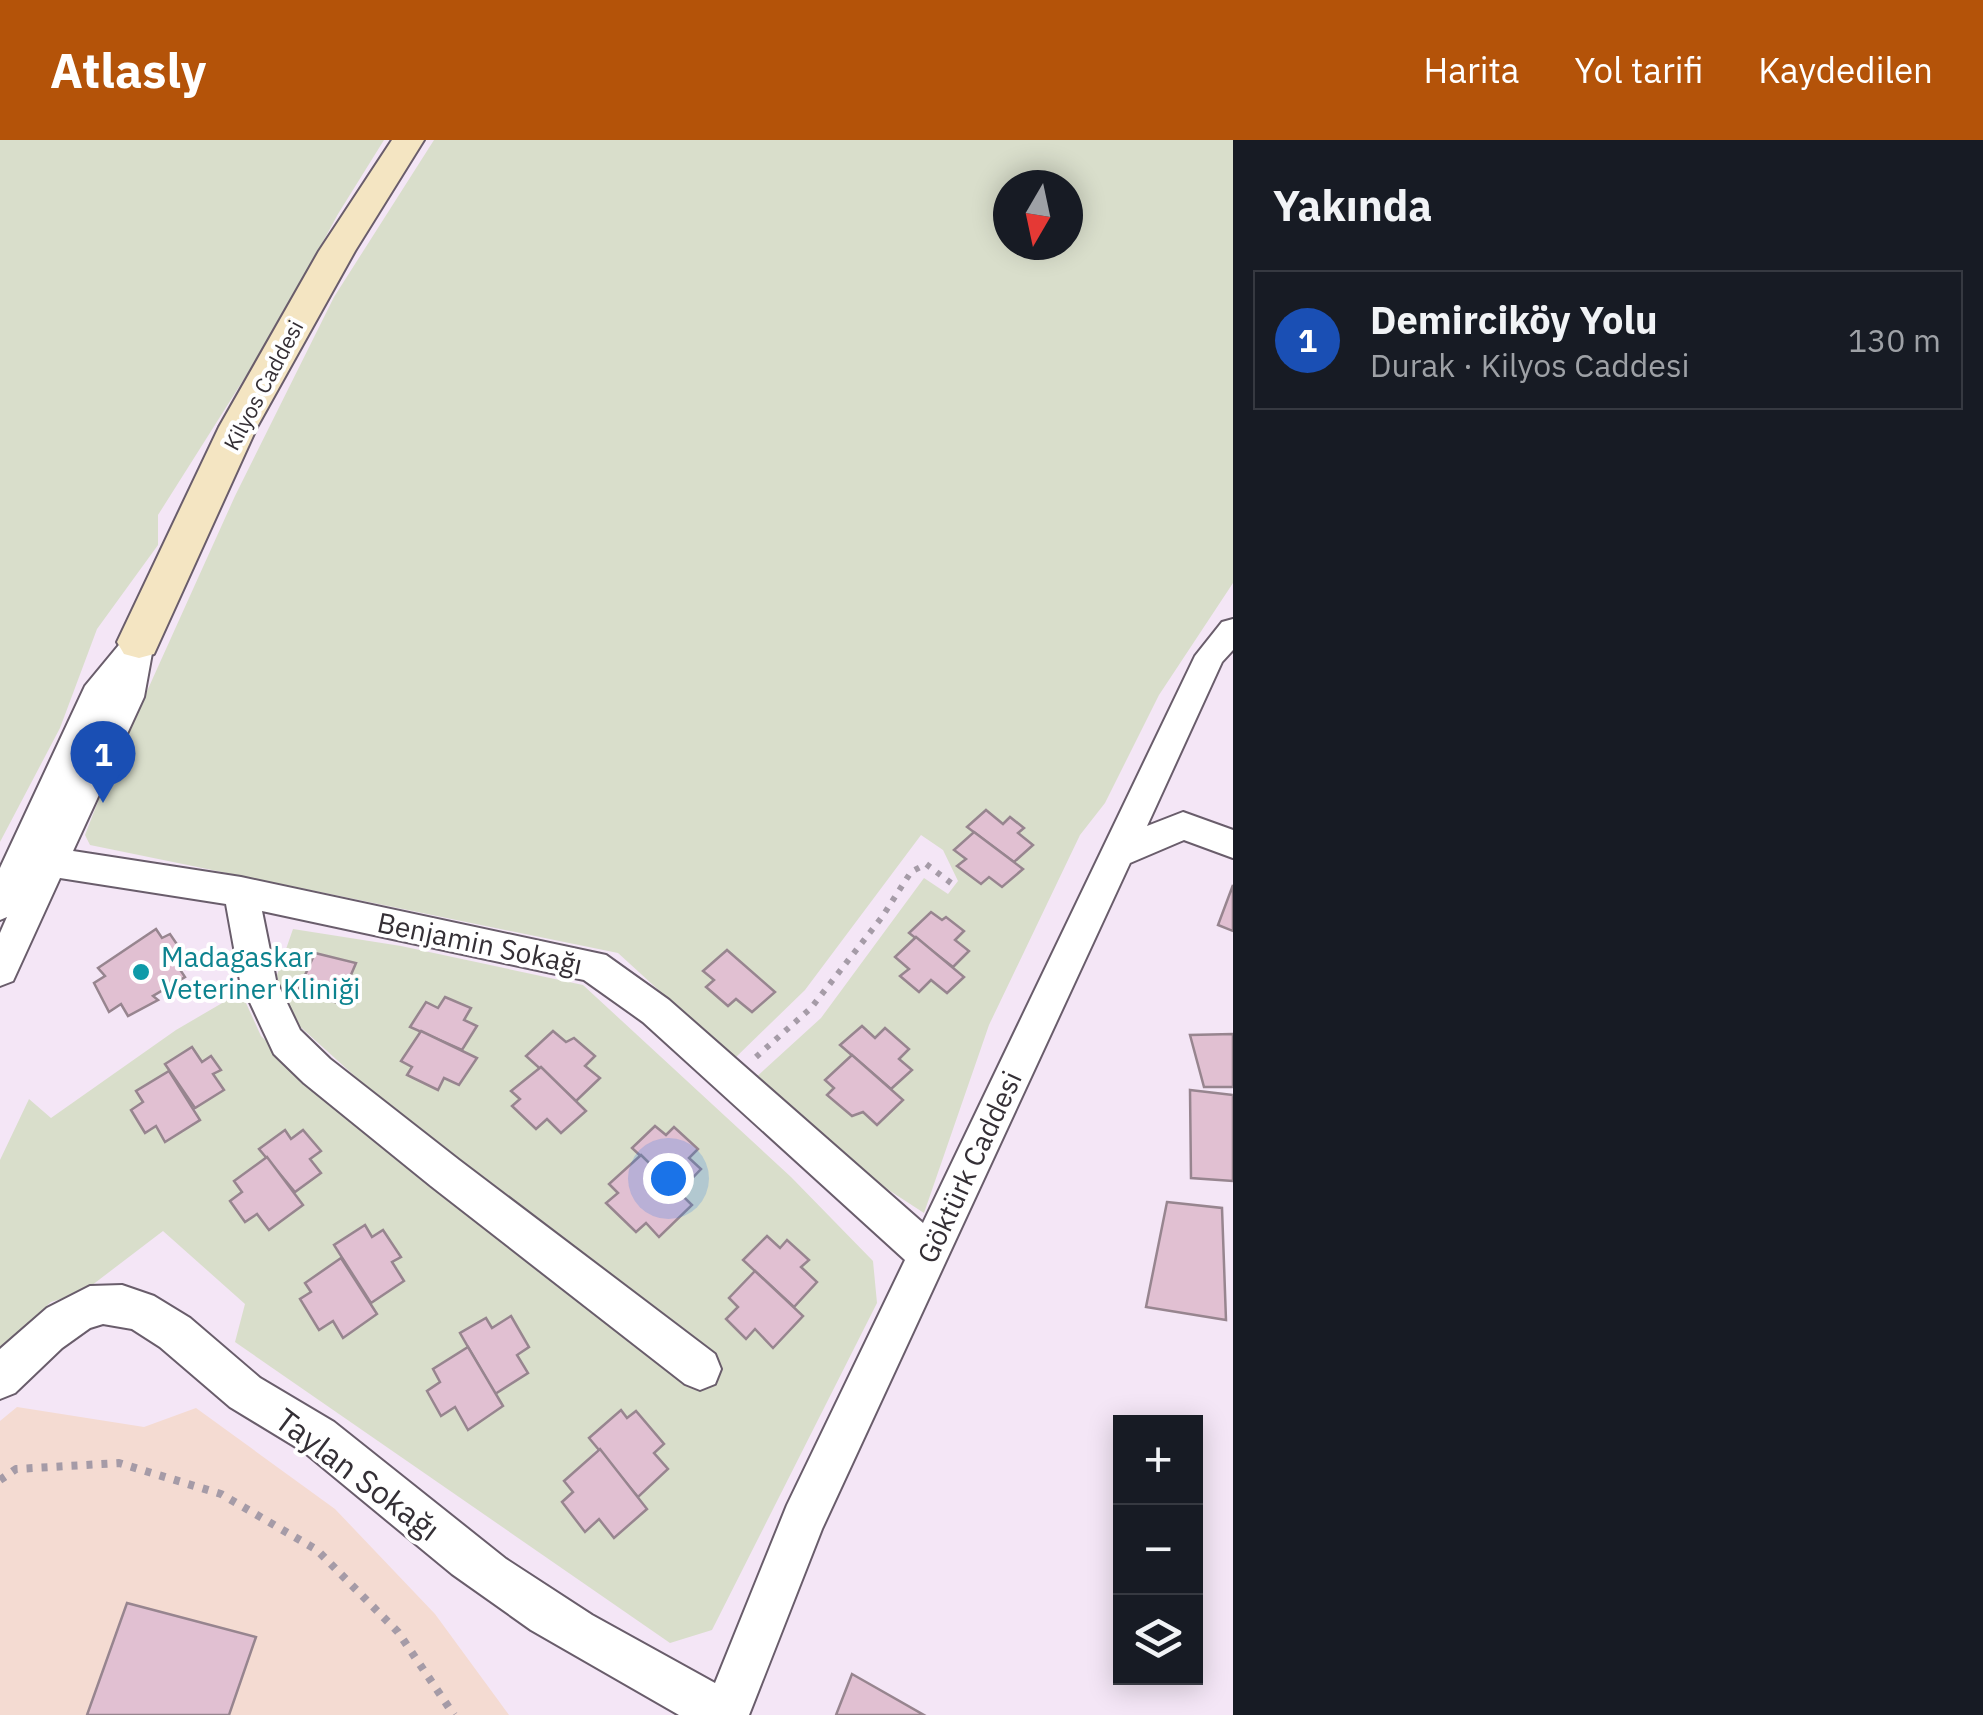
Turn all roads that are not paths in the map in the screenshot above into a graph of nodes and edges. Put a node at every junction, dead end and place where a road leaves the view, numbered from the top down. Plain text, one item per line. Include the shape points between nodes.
1 (408, 140) edge
2 (1233, 630) edge
3 (139, 642) junction
4 (1233, 844) edge
5 (1116, 854) junction
6 (52, 862) junction
7 (241, 892) junction
8 (0, 904) edge
9 (0, 970) edge
10 (928, 1254) junction
11 (700, 1369) dead end
12 (0, 1378) edge
13 (725, 1714) edge

1 - 3 street, Kilyos Caddesi via 336,251 238,427
2 - 5 street, Göktürk Caddesi via 1210,656
3 - 6 street, Kilyos Caddesi via 128,697
3 - 8 street, Kilyos Caddesi via 96,695
4 - 5 street via 1182,826
5 - 10 street, Göktürk Caddesi
6 - 7 street, Benjamin Sokağı
6 - 9 street, Kilyos Caddesi
7 - 10 street, Benjamin Sokağı via 593,966 656,1011
7 - 11 street via 258,982 287,1042
10 - 13 street, Göktürk Caddesi via 803,1521
12 - 13 street, Taylan Sokağı via 78,1312 102,1304 133,1308 192,1344 238,1388 317,1435 488,1574 590,1643

